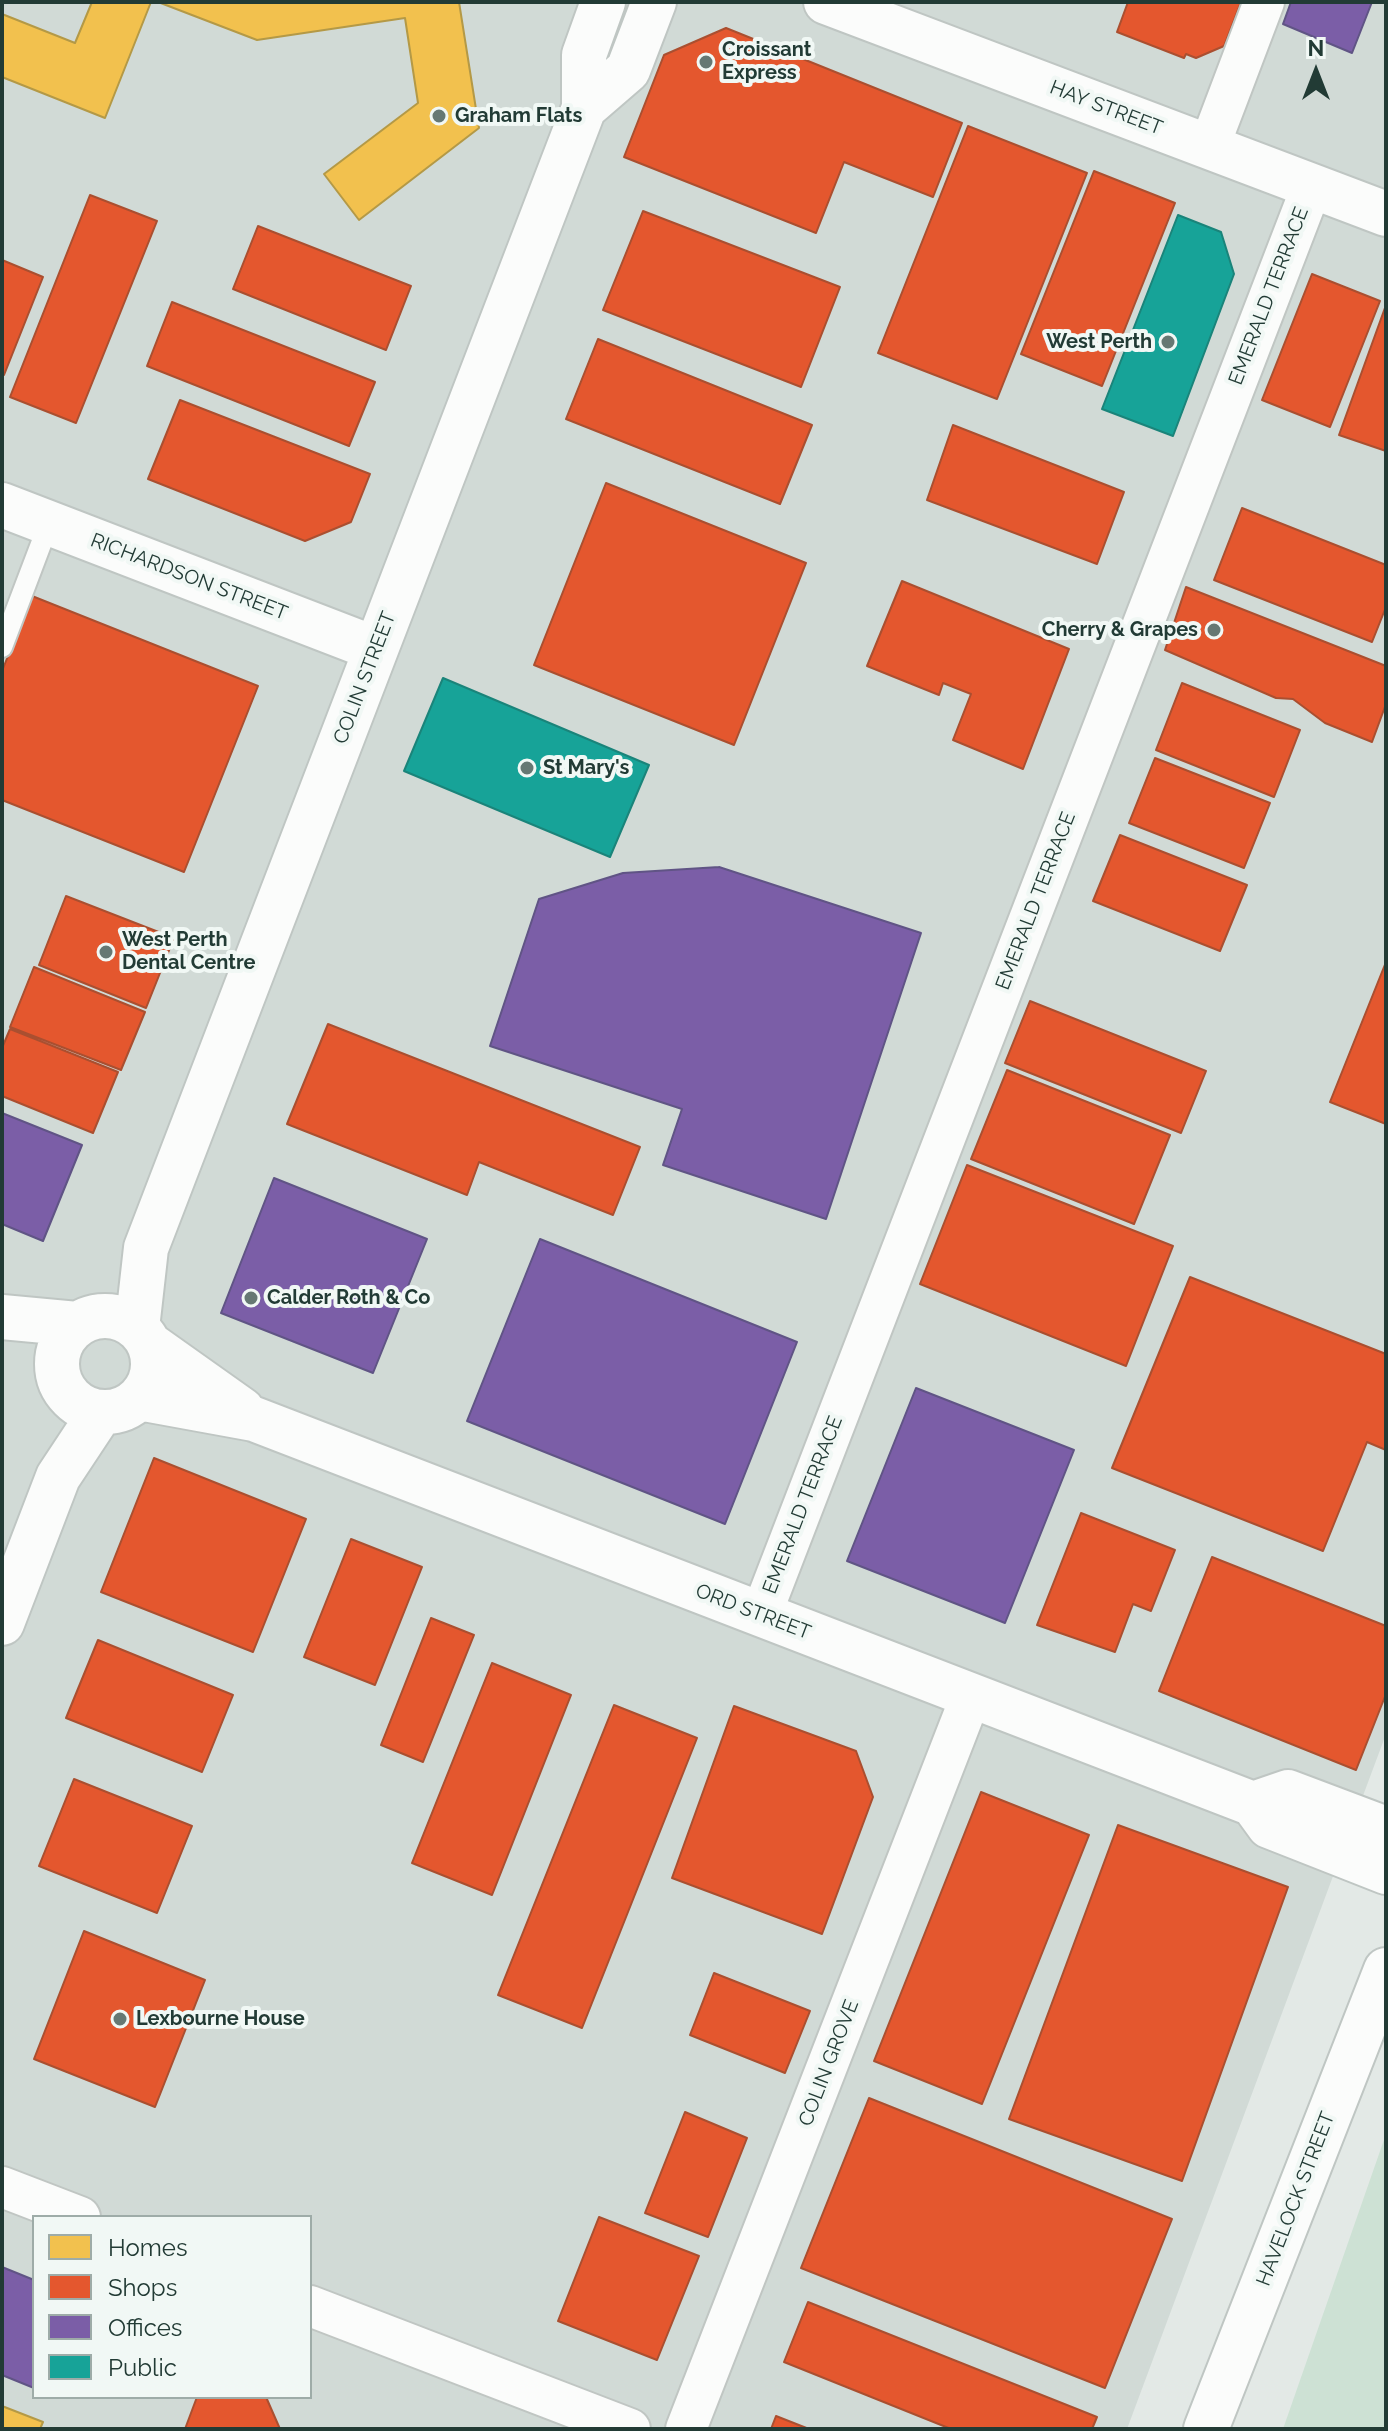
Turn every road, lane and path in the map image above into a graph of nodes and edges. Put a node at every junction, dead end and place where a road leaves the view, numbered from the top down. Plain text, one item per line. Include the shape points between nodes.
1 (603, 2) edge
2 (654, 2) edge
3 (826, 2) edge
4 (1264, 2) edge
5 (584, 108) junction
6 (1209, 147) junction
7 (1312, 186) junction
8 (1386, 214) edge
9 (2, 505) edge
10 (49, 523) junction
11 (2, 647) edge
12 (376, 649) junction
13 (146, 1248) junction
14 (2, 1317) edge
15 (84, 1321) junction
16 (2, 1331) edge
17 (143, 1336) junction
18 (58, 1373) junction
19 (120, 1405) junction
20 (254, 1419) junction
21 (58, 1477) junction
22 (761, 1615) junction
23 (2, 1623) edge
24 (971, 1696) junction
25 (1253, 1804) junction
26 (1386, 1829) edge
27 (1386, 1872) edge
28 (1386, 1970) edge
29 (2, 2187) edge
30 (75, 2215) edge
31 (312, 2307) edge
32 (630, 2429) edge
33 (686, 2429) edge
34 (1206, 2429) edge

1 - 5 street, COLIN STREET via 584,55
2 - 5 street, COLIN STREET via 628,70
3 - 6 street, HAY STREET
4 - 6 street
5 - 12 street, COLIN STREET
6 - 7 street, HAY STREET
7 - 8 street, HAY STREET
7 - 22 street, EMERALD TERRACE
9 - 10 street, RICHARDSON STREET
10 - 11 lane
10 - 12 street, RICHARDSON STREET
12 - 13 street, COLIN STREET
13 - 15 street, COLIN STREET
13 - 17 street, COLIN STREET
14 - 15 street
15 - 17 street via 124,1319
15 - 18 street via 59,1349
16 - 18 street
17 - 19 street via 152,1373
17 - 20 street, ORD STREET
18 - 19 street via 76,1402
18 - 21 street
19 - 20 street, ORD STREET
19 - 21 street
20 - 22 street, ORD STREET
21 - 23 street
22 - 24 street, ORD STREET
24 - 25 street, ORD STREET
24 - 33 street, COLIN GROVE
25 - 26 street via 1288,1792
25 - 27 street, ORD STREET via 1269,1826
28 - 34 street, HAVELOCK STREET
29 - 30 street
31 - 32 street

